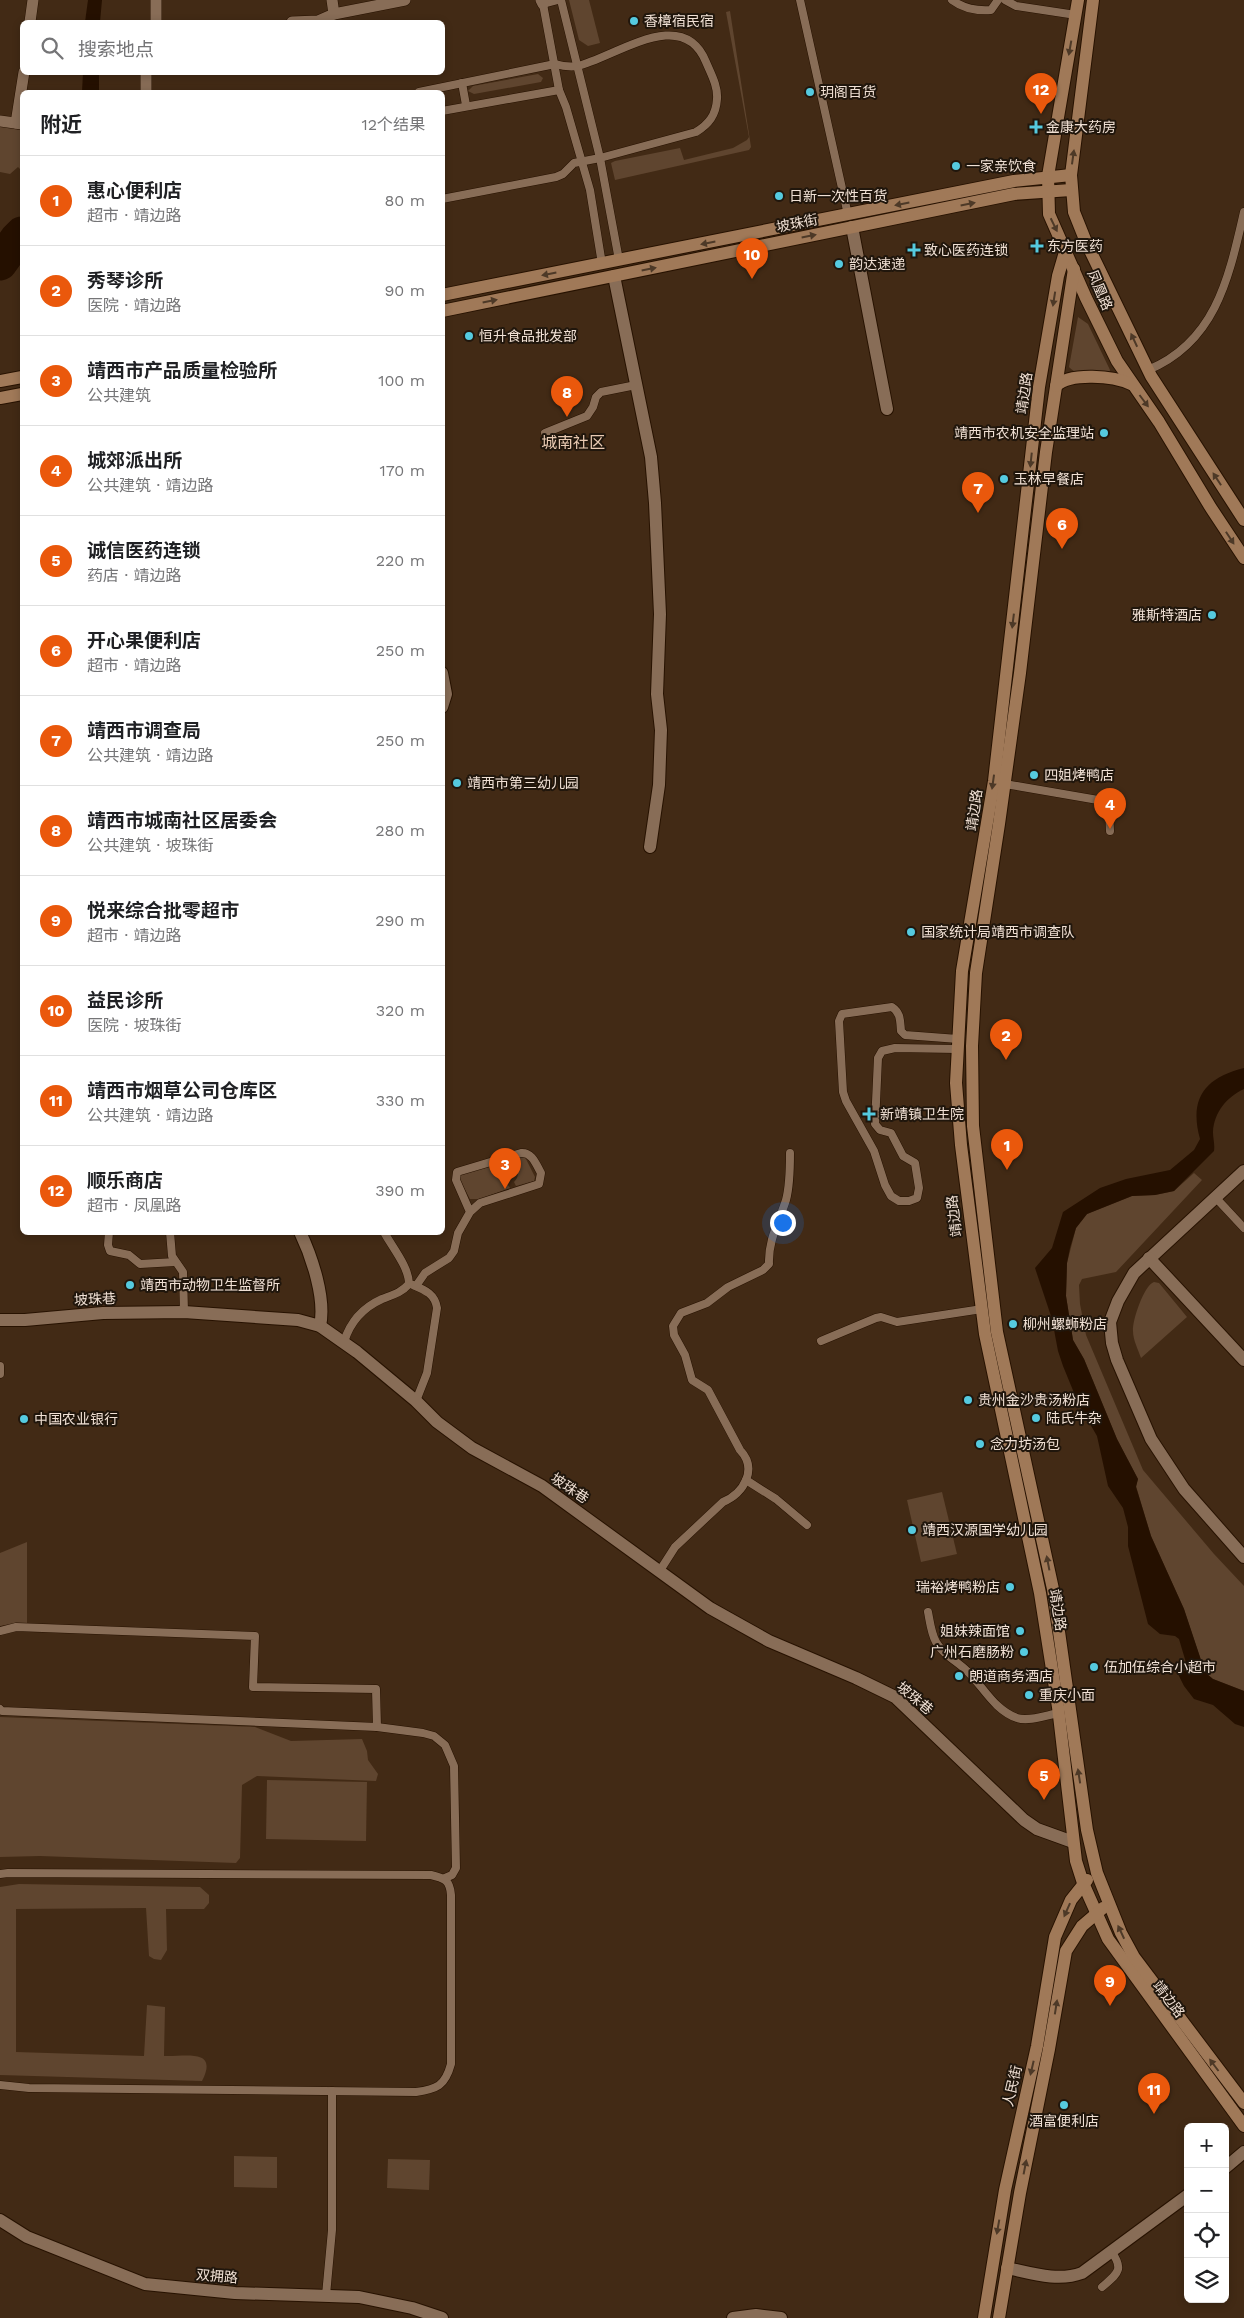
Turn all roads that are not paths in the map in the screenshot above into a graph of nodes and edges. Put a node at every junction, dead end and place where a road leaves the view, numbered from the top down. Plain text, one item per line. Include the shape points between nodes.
1 (33, 0) edge
2 (156, 0) edge
3 (332, 0) edge
4 (405, 0) edge
5 (560, 0) edge
6 (800, 0) edge
7 (952, 0) edge
8 (998, 0) edge
9 (1005, 0) edge
10 (1078, 0) edge
11 (1093, 0) edge
12 (542, 2) edge
13 (334, 14) junction
14 (1076, 15) junction
15 (30, 20) edge
16 (156, 20) edge
17 (320, 20) edge
18 (555, 64) junction
19 (577, 66) junction
20 (24, 75) edge
21 (146, 75) edge
22 (462, 83) junction
23 (22, 90) edge
24 (146, 90) edge
25 (429, 90) edge
26 (560, 90) junction
27 (466, 105) junction
28 (445, 110) edge
29 (0, 120) edge
30 (19, 123) edge
31 (600, 158) junction
32 (580, 161) junction
33 (1071, 175) junction
34 (1048, 176) junction
35 (1071, 190) junction
36 (1048, 192) junction
37 (445, 198) edge
38 (1244, 212) edge
39 (850, 221) junction
40 (1065, 252) junction
41 (619, 260) junction
42 (602, 264) junction
43 (1074, 269) junction
44 (614, 276) junction
45 (445, 294) edge
46 (445, 310) edge
47 (1148, 370) junction
48 (20, 377) edge
49 (0, 381) edge
50 (1131, 384) junction
51 (636, 385) junction
52 (1056, 386) junction
53 (20, 394) edge
54 (0, 398) edge
55 (887, 409) dead end
56 (545, 433) dead end
57 (1244, 520) edge
58 (1244, 558) edge
59 (1004, 784) junction
60 (1110, 831) dead end
61 (650, 847) dead end
62 (957, 1044) junction
63 (790, 1153) dead end
64 (1244, 1171) edge
65 (1216, 1198) junction
66 (470, 1212) junction
67 (1244, 1228) edge
68 (109, 1235) edge
69 (170, 1235) edge
70 (301, 1235) edge
71 (386, 1235) edge
72 (1149, 1258) junction
73 (175, 1262) junction
74 (412, 1285) junction
75 (982, 1309) junction
76 (184, 1312) junction
77 (0, 1320) edge
78 (320, 1326) junction
79 (820, 1341) dead end
80 (344, 1342) junction
81 (1244, 1360) edge
82 (0, 1366) edge
83 (0, 1374) edge
84 (416, 1401) junction
85 (746, 1480) junction
86 (807, 1525) dead end
87 (1244, 1557) edge
88 (660, 1572) junction
89 (928, 1612) dead end
90 (0, 1631) edge
91 (0, 1709) edge
92 (1059, 1713) junction
93 (377, 1727) junction
94 (1073, 1842) junction
95 (1097, 1873) junction
96 (0, 1874) edge
97 (445, 1878) junction
98 (1083, 1883) junction
99 (1109, 1904) junction
100 (1096, 1913) junction
101 (0, 2085) edge
102 (332, 2091) junction
103 (1244, 2103) edge
104 (1244, 2126) edge
105 (1244, 2152) edge
106 (1229, 2165) edge
107 (1184, 2198) edge
108 (0, 2220) edge
109 (1111, 2251) junction
110 (1007, 2268) junction
111 (1102, 2286) dead end
112 (326, 2295) junction
113 (442, 2318) edge
114 (733, 2318) edge
115 (782, 2318) edge
116 (984, 2318) edge
117 (999, 2318) edge

1 - 15 street
2 - 16 street
3 - 13 street
4 - 13 street
5 - 12 lane
5 - 19 lane
6 - 39 lane
7 - 8 lane via 960,6 980,11 991,10
9 - 14 lane via 1016,6
10 - 14 main road, 凤凰路
33 -> 11 main road, 凤凰路
12 - 18 lane
13 - 17 street
14 -> 34 main road, 凤凰路
18 - 19 lane
18 - 22 lane
18 - 26 lane
19 - 31 lane
19 - 31 lane via 633,44 670,35 692,41 701,50 715,83 718,96 716,110 706,126 696,132
20 - 23 street
21 - 24 street
22 - 25 lane
22 - 27 lane
26 - 27 lane
26 - 32 lane
27 - 28 lane
29 - 30 street
31 - 32 lane
31 - 41 lane
32 - 37 lane via 556,177
32 - 42 lane via 590,190
33 - 34 main road, 坡珠街
33 - 35 main road, 凤凰路
34 - 36 main road, 凤凰路
34 -> 39 main road, 坡珠街 via 1014,181
35 - 36 main road, 坡珠街
47 -> 35 main road, 凤凰路 via 1086,242 1074,212
39 -> 36 main road, 坡珠街 via 1014,194
36 -> 40 main road, 凤凰路 via 1049,214
38 - 47 lane via 1222,293 1204,328 1174,357
39 -> 41 main road, 坡珠街
44 -> 39 main road, 坡珠街
39 - 55 street
40 - 43 main road, 凤凰路
40 -> 62 main road, 靖边路 via 1039,387 994,781 962,971
41 - 42 main road, 坡珠街
42 -> 45 main road, 坡珠街
43 - 50 main road, 凤凰路
43 - 52 main road, 靖边路
46 -> 44 main road, 坡珠街
44 - 51 street
57 -> 47 main road, 凤凰路
48 - 49 main road
50 - 52 main road via 1119,378 1071,377
50 -> 58 main road, 凤凰路 via 1160,422
51 - 56 lane via 601,392 588,416
51 - 61 street via 651,457 660,614 657,694 661,730 659,785
52 - 59 main road, 靖边路
53 - 54 main road
59 - 60 lane via 1098,800 1110,808
95 -> 59 main road, 靖边路 via 1087,1830 1053,1589 997,1332 973,1126 972,1046 976,972
62 - 62 lane via 905,1035 901,1031 900,1016 892,1007 842,1014 843,1092 874,1151 885,1186 899,1201 917,1198 918,1177 915,1163 903,1156 891,1133 880,1130 876,1124 878,1058 882,1051 895,1048
62 - 75 main road, 靖边路 via 956,1083 961,1145
63 - 85 lane via 786,1199 770,1241 769,1264 707,1303 682,1313 673,1326 692,1380 708,1390 746,1456 749,1473
64 - 65 street
65 - 67 lane
65 - 72 street
66 - 66 lane via 456,1180 457,1172 520,1153 531,1156 541,1173 539,1184 480,1203
66 - 74 lane via 449,1258
68 - 73 lane via 110,1251 129,1255 140,1264
69 - 73 lane via 170,1249
70 - 78 street via 321,1297 323,1315
71 - 74 lane
72 - 81 street
72 - 87 street via 1131,1279 1110,1322 1117,1360 1151,1439 1171,1472
73 - 76 lane via 183,1272
74 - 80 lane via 358,1315
74 - 84 lane via 431,1294 436,1299 437,1308 425,1383
75 - 79 lane via 897,1322 881,1317
75 - 92 main road, 靖边路 via 1011,1462 1031,1545
76 - 77 street, 坡珠巷 via 103,1313
76 - 78 street, 坡珠巷 via 298,1320
78 - 80 street, 坡珠巷
80 - 84 street, 坡珠巷
82 - 83 lane
84 - 88 street, 坡珠巷 via 437,1422 472,1448 542,1486
85 - 86 lane via 776,1499
85 - 88 lane via 731,1498 718,1506 675,1547
88 - 94 street, 坡珠巷 via 710,1608 769,1642 895,1698 1024,1820 1037,1829
89 - 92 lane via 936,1642 944,1653 967,1671 986,1695 1003,1709 1018,1718 1028,1719
90 - 93 lane via 16,1627 255,1636 253,1687 376,1690
91 - 93 lane
92 - 94 main road, 靖边路
93 - 97 lane via 423,1733 434,1736 445,1745 454,1766 456,1868
94 - 98 main road, 靖边路
95 - 98 main road, 人民街
95 - 99 main road, 靖边路
96 - 97 lane via 431,1875
97 - 102 lane via 450,1884 451,1895 451,2064 447,2076 432,2090
98 - 100 main road, 靖边路
98 -> 116 main road, 人民街 via 1071,1900 1053,1946 1037,2046 1005,2190
99 - 100 main road, 人民街
103 -> 99 main road, 靖边路 via 1145,1974 1121,1933
100 - 104 main road, 靖边路 via 1125,1964
110 -> 100 main road, 人民街 via 1066,1952 1082,1926
101 - 102 lane
102 - 112 lane via 332,2230
105 - 106 street
107 - 109 street
108 - 112 street, 双拥路 via 35,2241 145,2284 235,2293
109 - 110 street via 1082,2273 1071,2277
109 - 111 lane via 1119,2267
110 - 117 main road, 人民街
112 - 113 street, 双拥路 via 376,2300
114 - 115 street via 756,2315

